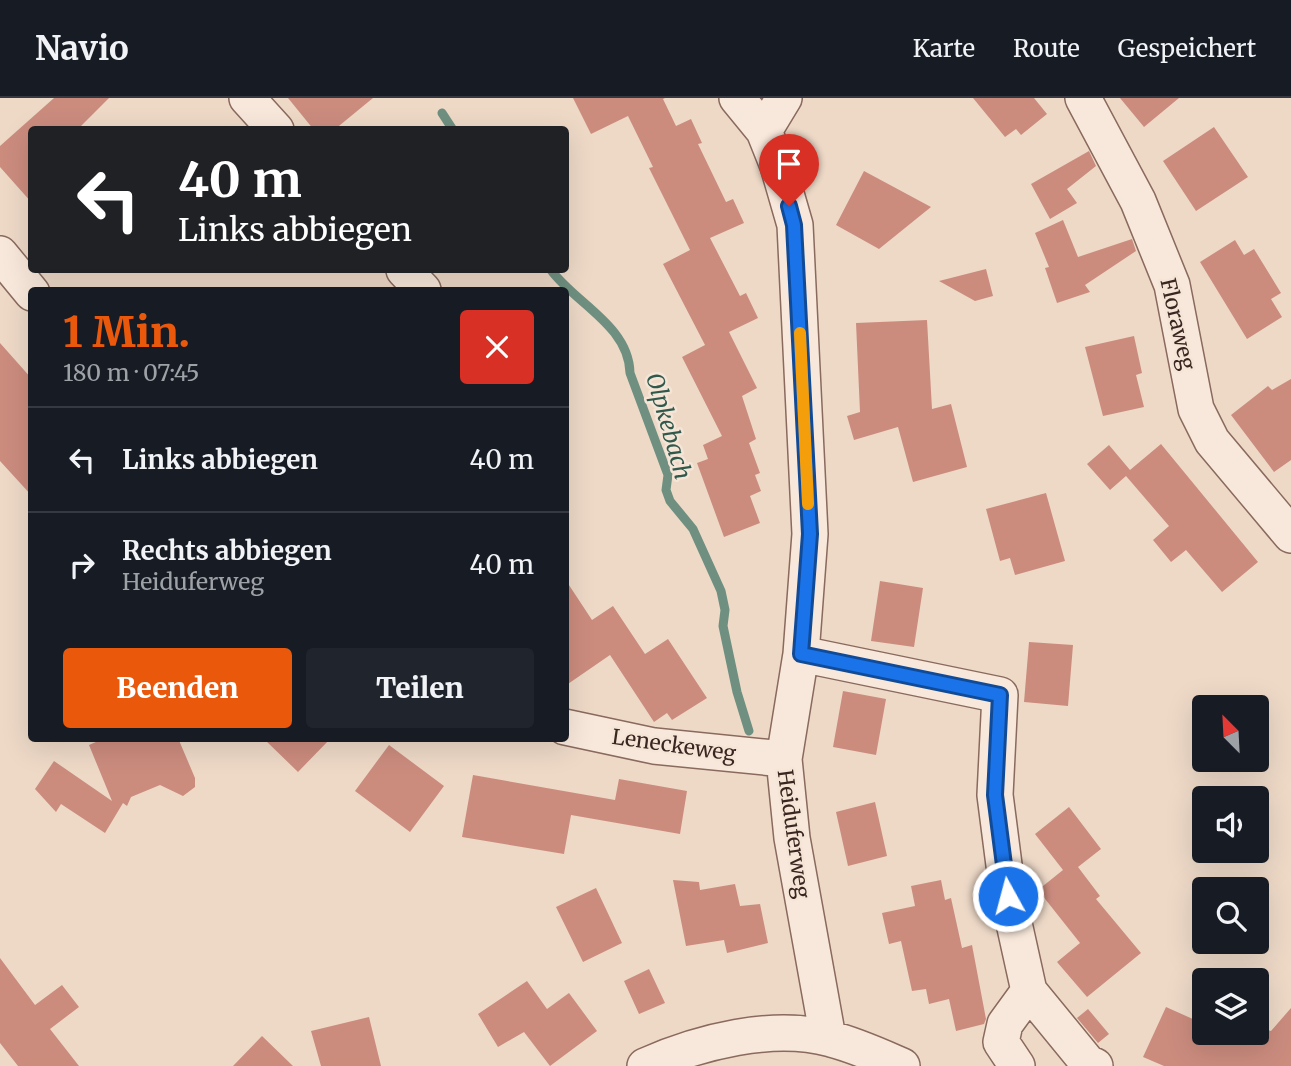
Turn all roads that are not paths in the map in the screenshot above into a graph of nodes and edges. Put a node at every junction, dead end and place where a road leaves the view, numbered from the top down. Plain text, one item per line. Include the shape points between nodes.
1 (247, 98) edge
2 (737, 98) edge
3 (784, 98) edge
4 (1083, 98) edge
5 (272, 126) edge
6 (764, 131) junction
7 (0, 254) edge
8 (407, 273) edge
9 (420, 287) edge
10 (28, 288) edge
11 (1291, 535) edge
12 (801, 654) junction
13 (569, 728) edge
14 (784, 760) junction
15 (1029, 991) junction
16 (828, 1038) junction
17 (645, 1066) edge
18 (902, 1066) edge
19 (1017, 1066) edge
20 (1096, 1066) edge

1 - 5 street
2 - 6 street, Heiduferweg
3 - 6 street
4 - 11 street, Floraweg via 1138,201 1172,285 1196,409 1212,441
6 - 12 street, Heiduferweg via 794,225 810,534
7 - 10 street
8 - 9 street
12 - 14 street, Heiduferweg
12 - 15 street via 1000,695 995,795 1008,896
13 - 14 street, Leneckeweg via 654,746
14 - 16 street, Heiduferweg via 792,838
15 - 19 street via 1005,1024 1001,1042
15 - 20 street via 1087,1063
16 - 17 street via 787,1034 723,1041
16 - 18 street

